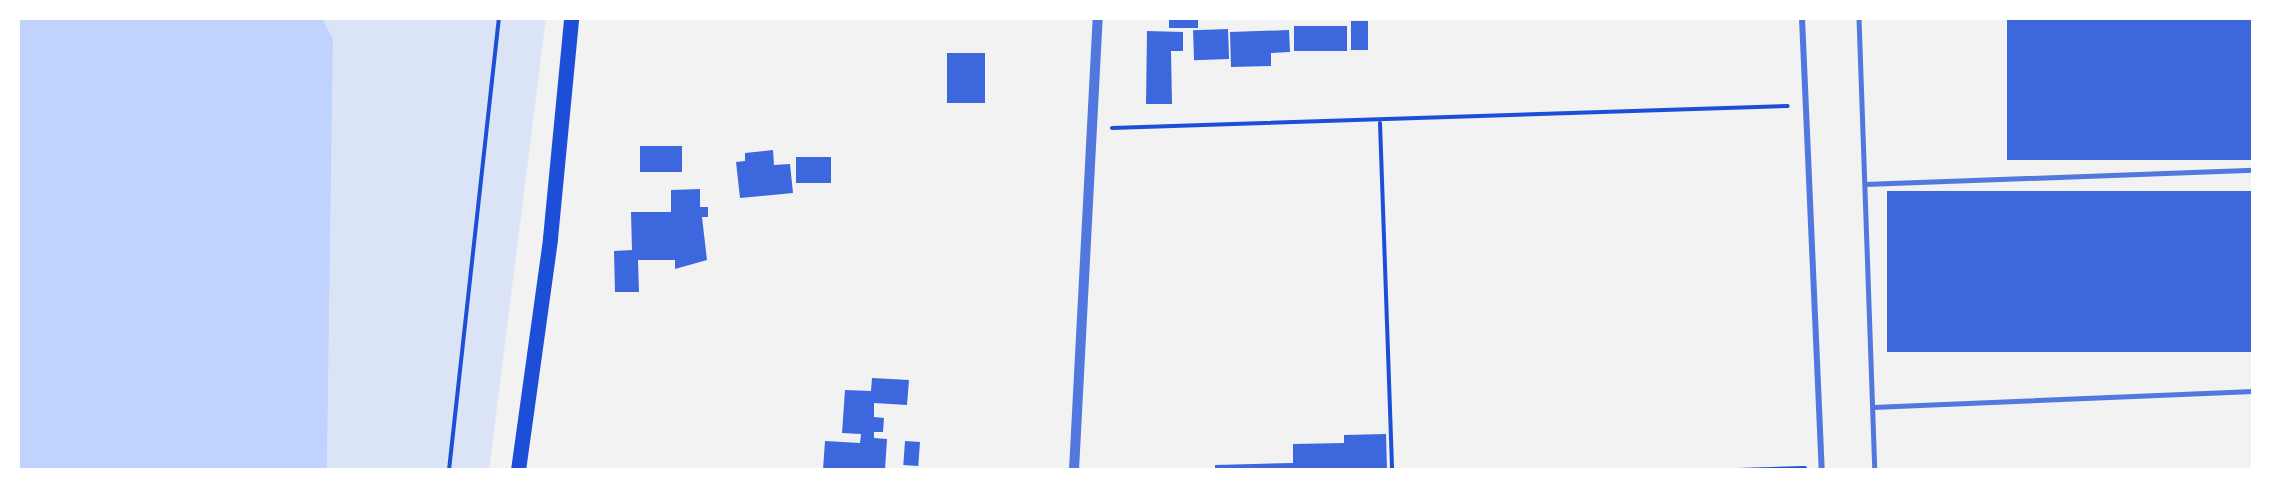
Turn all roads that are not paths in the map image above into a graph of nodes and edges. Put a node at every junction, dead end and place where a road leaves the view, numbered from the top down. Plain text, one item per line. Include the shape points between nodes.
1 (571, 18) edge
2 (1098, 18) edge
3 (1802, 18) edge
4 (1858, 18) edge
5 (2253, 171) edge
6 (1865, 184) junction
7 (2253, 391) edge
8 (1873, 407) junction
9 (1822, 468) edge
10 (518, 470) edge
11 (1074, 470) edge
12 (1875, 470) edge

1 - 10 main road via 550,238
2 - 11 street
3 - 9 street
4 - 6 lane
5 - 6 lane
6 - 8 lane
7 - 8 lane
8 - 12 lane

